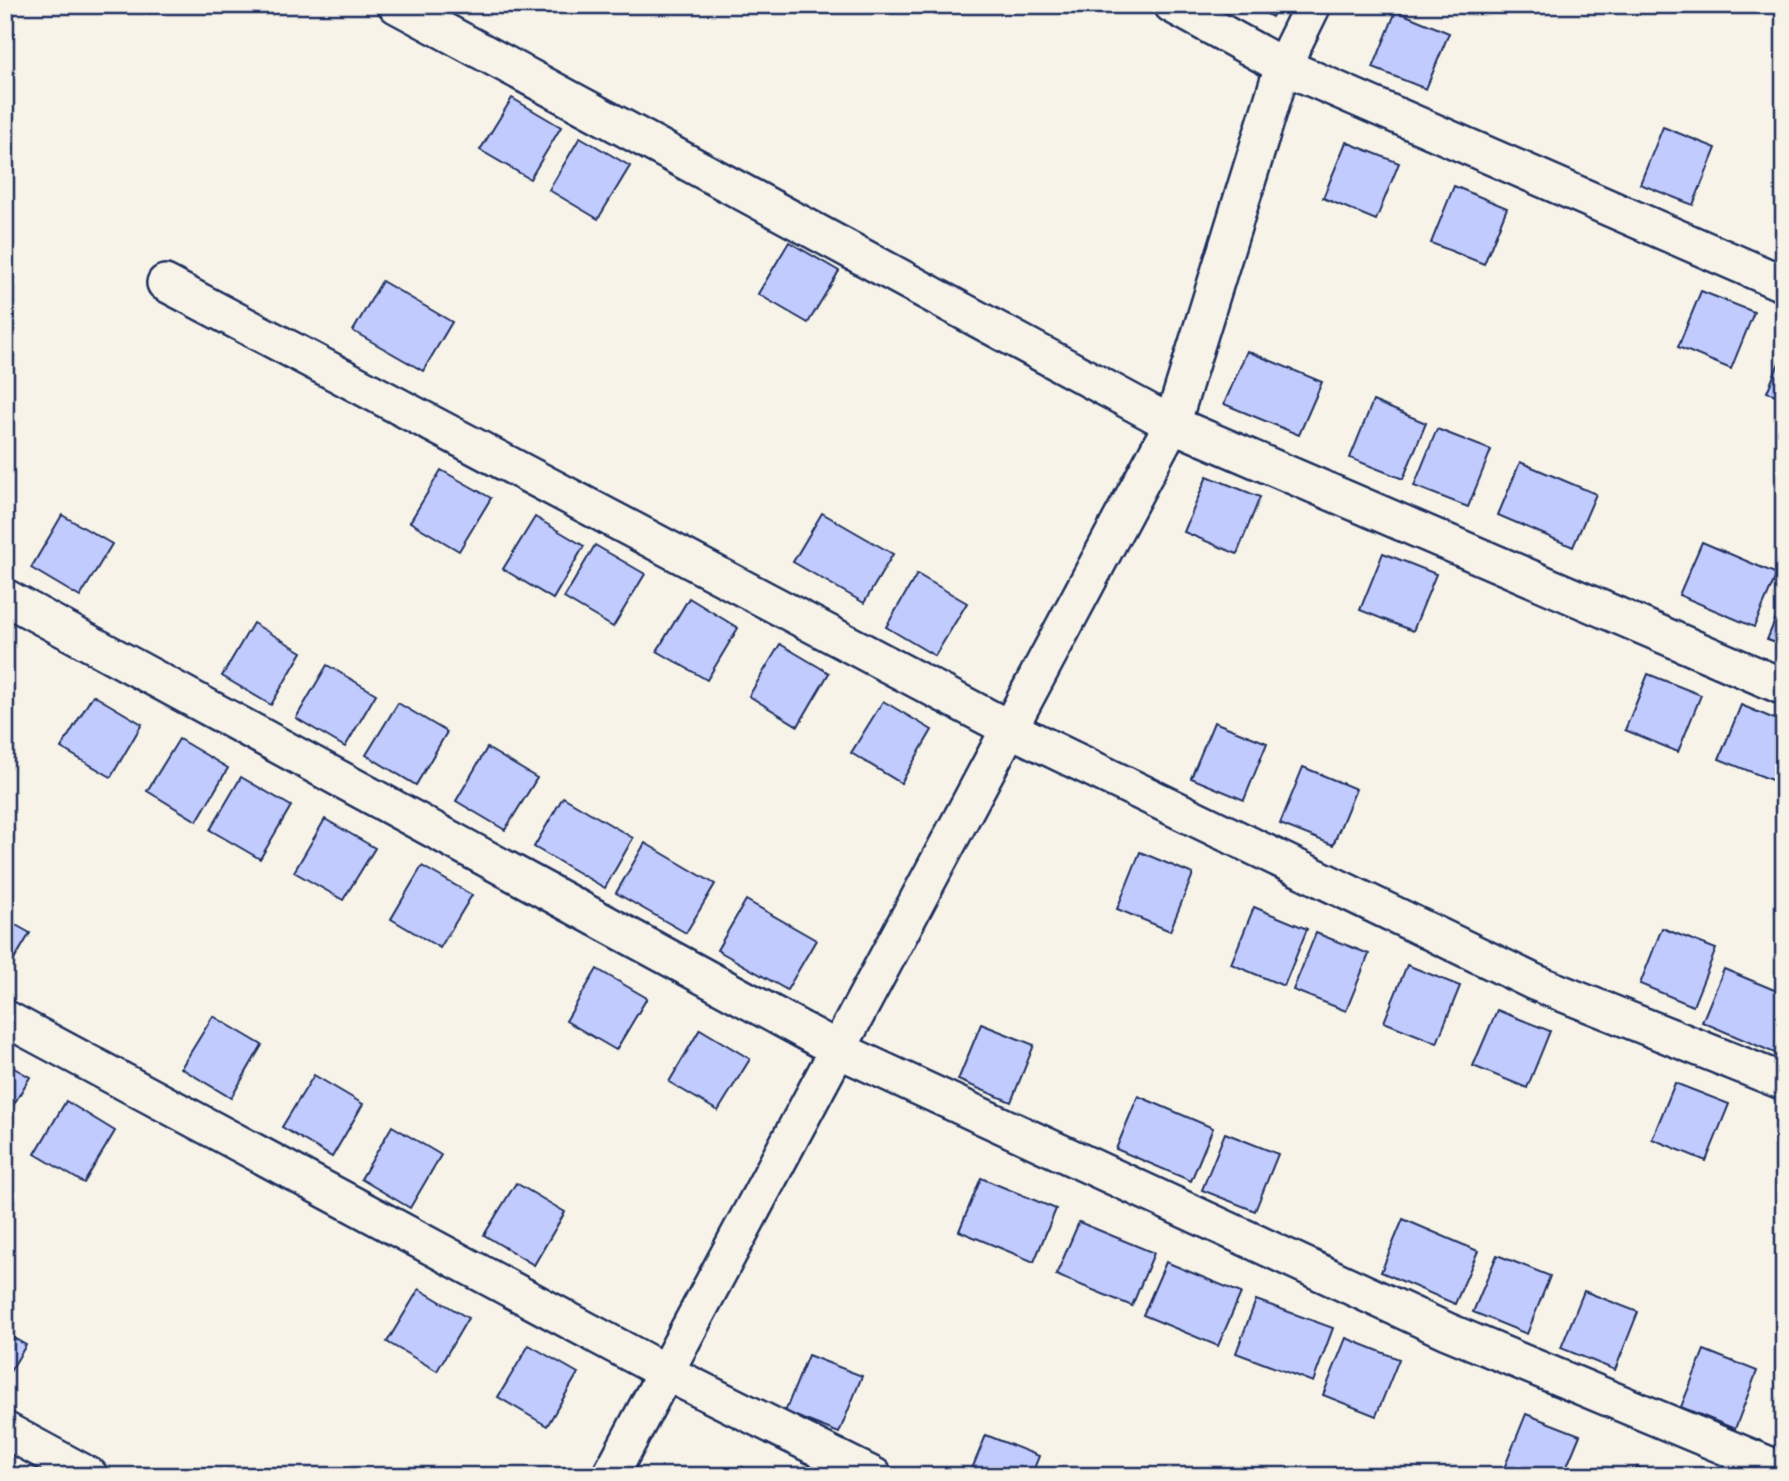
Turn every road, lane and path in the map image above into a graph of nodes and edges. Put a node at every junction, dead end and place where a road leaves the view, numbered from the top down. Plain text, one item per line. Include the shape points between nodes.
1 (396, 5) edge
2 (1172, 5) edge
3 (1313, 5) edge
4 (1283, 66) junction
5 (164, 283) dead end
6 (1784, 284) edge
7 (1172, 424) junction
8 (5, 597) edge
9 (1784, 687) edge
10 (1010, 729) junction
11 (5, 1018) edge
12 (839, 1051) junction
13 (1784, 1082) edge
14 (665, 1372) junction
15 (5, 1430) edge
16 (1784, 1471) edge
17 (90, 1476) edge
18 (610, 1476) edge
19 (874, 1476) edge

1 - 7 street
2 - 4 street
3 - 4 street
4 - 6 street
4 - 7 street
5 - 10 street
7 - 9 street
7 - 10 street
8 - 12 street
10 - 12 street
10 - 13 street via 1534,982
11 - 14 street
12 - 14 street
12 - 16 street via 1447,1331
14 - 18 street
14 - 19 street
15 - 17 street

